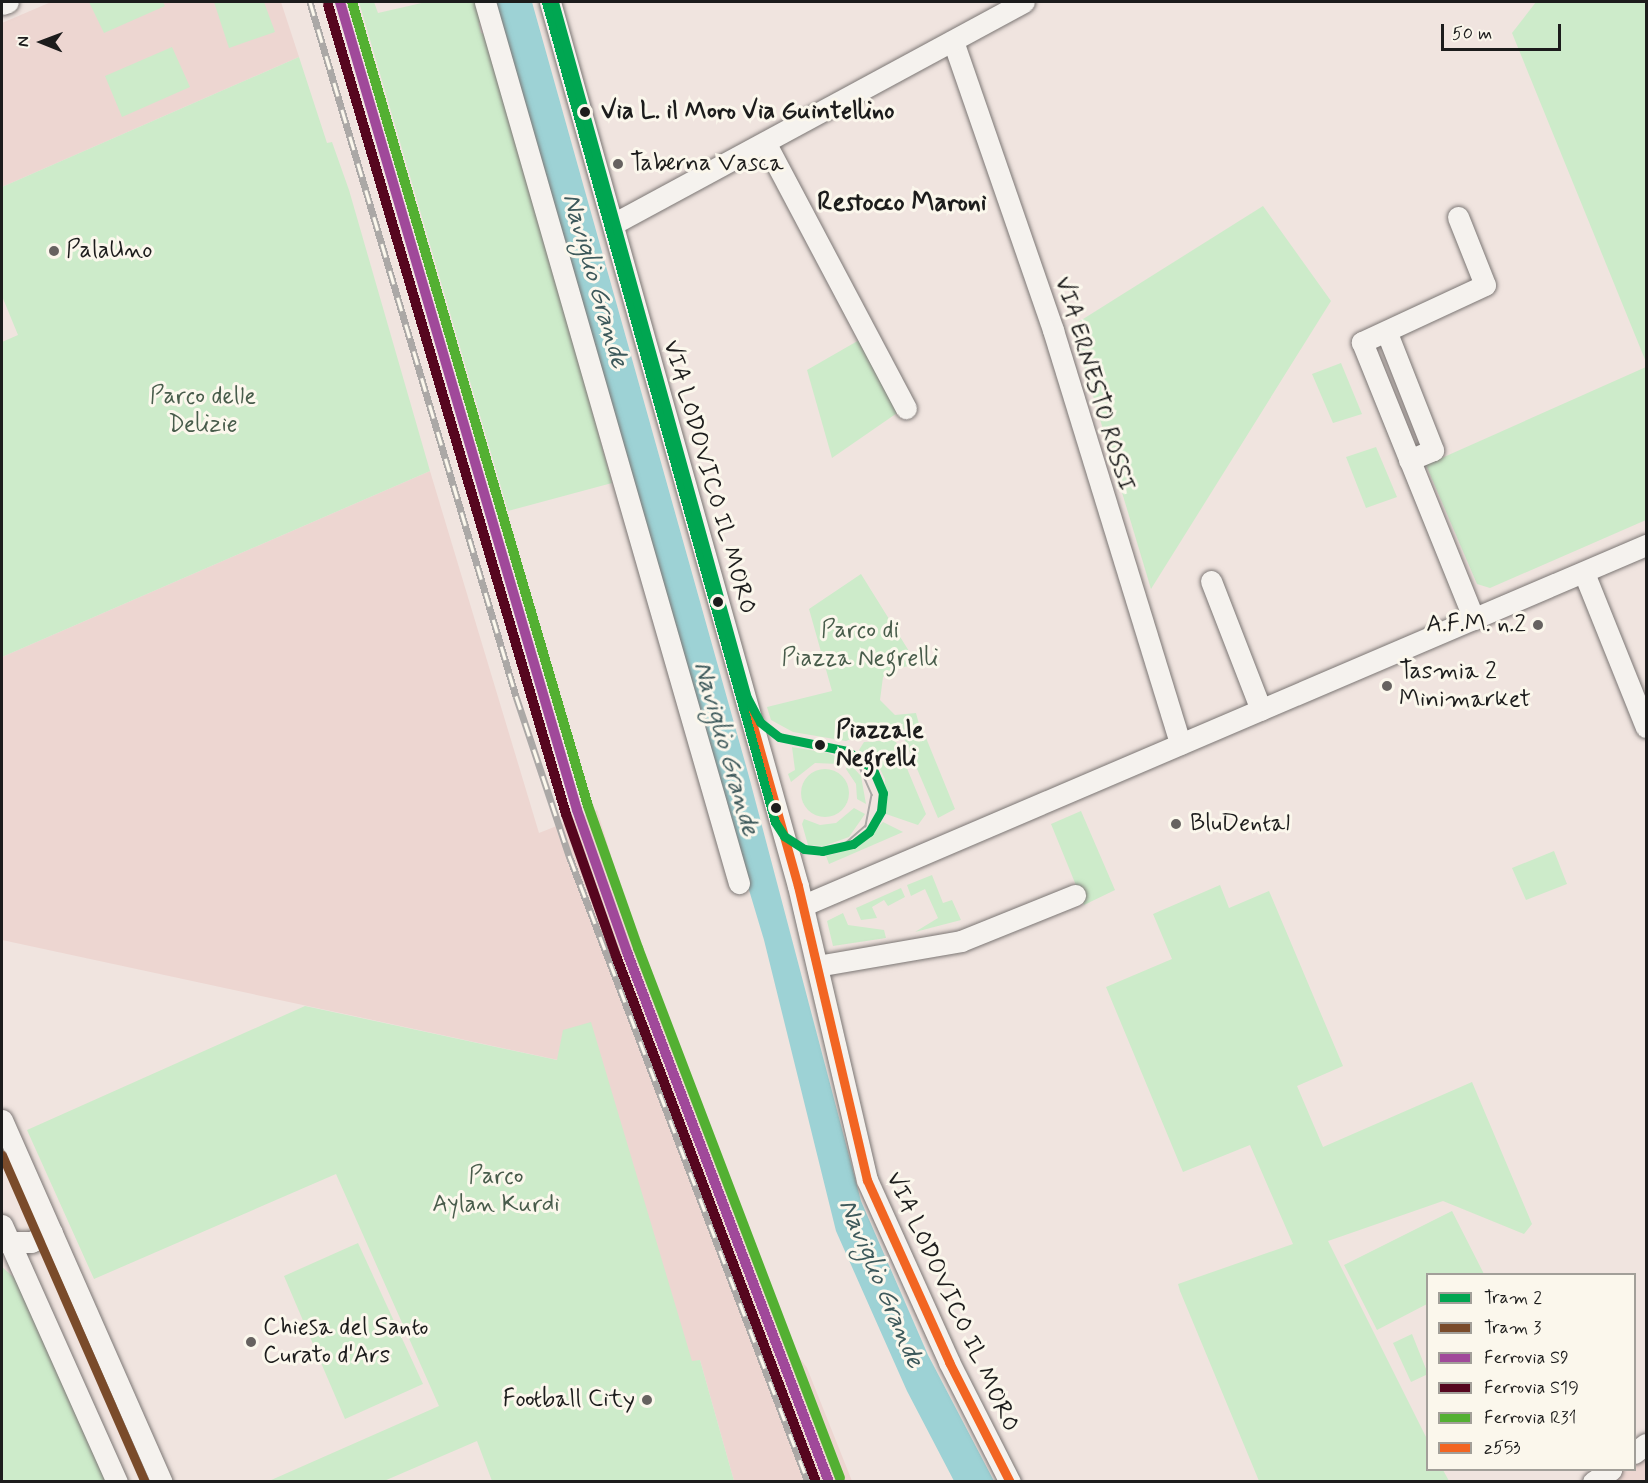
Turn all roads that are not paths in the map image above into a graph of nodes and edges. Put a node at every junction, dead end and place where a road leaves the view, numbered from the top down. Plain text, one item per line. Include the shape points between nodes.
1 (8, 2) edge
2 (485, 2) edge
3 (550, 2) edge
4 (1024, 2) edge
5 (2, 4) edge
6 (953, 41) junction
7 (766, 144) junction
8 (1458, 217) dead end
9 (613, 224) junction
10 (906, 408) dead end
11 (1647, 546) edge
12 (1584, 573) junction
13 (1211, 581) dead end
14 (1474, 619) junction
15 (1261, 710) junction
16 (1647, 727) edge
17 (1180, 744) junction
18 (739, 883) dead end
19 (1075, 895) dead end
20 (804, 905) junction
21 (817, 966) junction
22 (2, 1120) edge
23 (52, 1232) junction
24 (4, 1237) edge
25 (1610, 1471) edge
26 (117, 1482) edge
27 (162, 1482) edge
28 (1010, 1482) edge
29 (1593, 1482) edge

1 - 5 street
2 - 18 street
3 - 9 street, VIA LODOVICO IL MORO
4 - 6 street
6 - 7 street
6 - 17 street, VIA ERNESTO ROSSI via 1053,330
7 - 9 street
7 - 10 street
8 - 14 street via 1485,285 1362,342
9 - 20 street, VIA LODOVICO IL MORO
11 - 12 street
12 - 14 street
12 - 16 street
13 - 15 street
14 - 15 street
15 - 17 street
17 - 20 street
19 - 21 street via 961,941
20 - 21 street, VIA LODOVICO IL MORO
21 - 28 street, VIA LODOVICO IL MORO via 853,1129 879,1213
22 - 23 street
23 - 24 street via 32,1242
23 - 27 street
24 - 26 street
25 - 29 street

